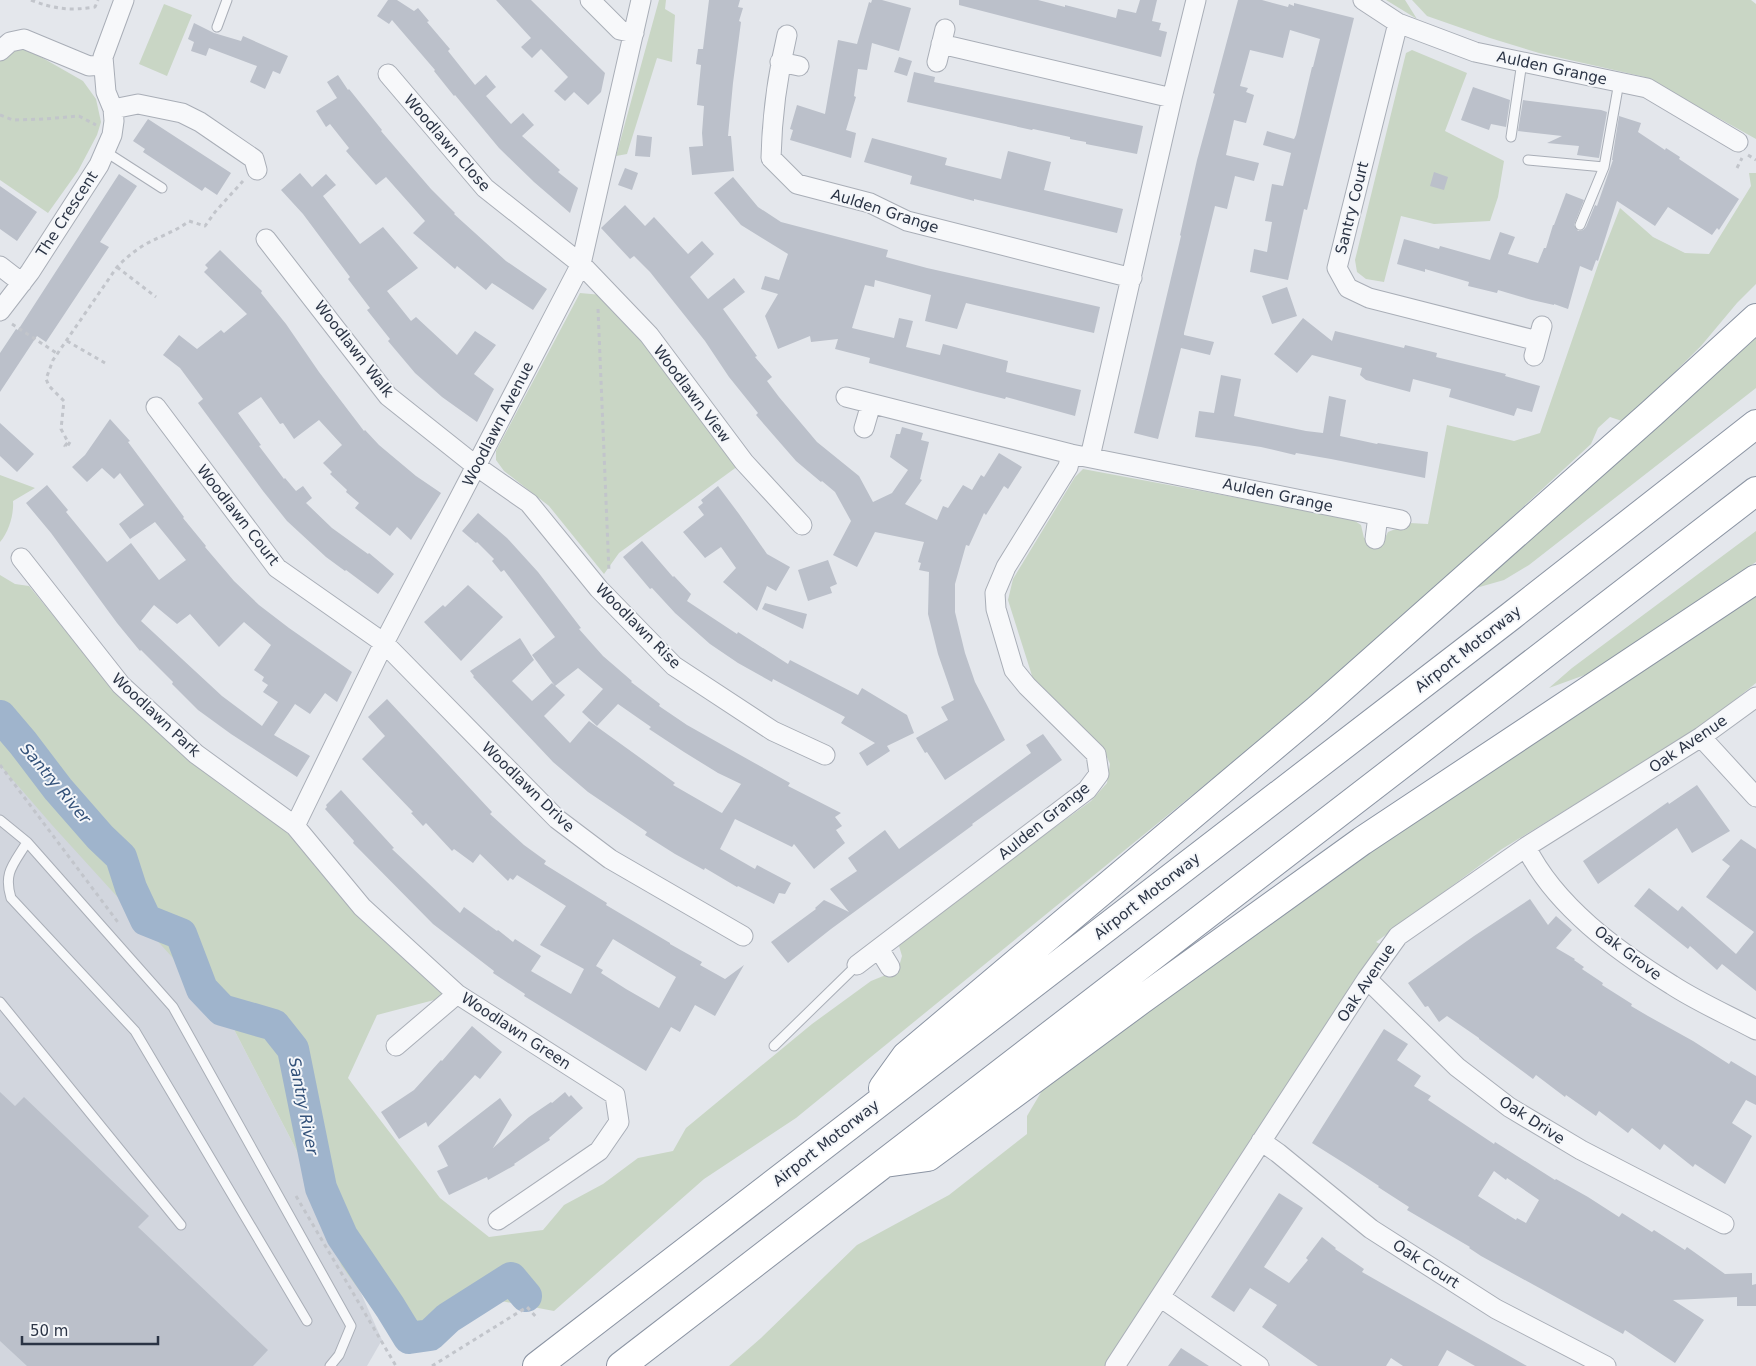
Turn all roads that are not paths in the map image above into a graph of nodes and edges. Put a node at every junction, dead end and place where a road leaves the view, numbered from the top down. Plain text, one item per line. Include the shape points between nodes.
1 (124, 0) edge
2 (227, 0) edge
3 (590, 0) edge
4 (640, 0) edge
5 (1196, 0) edge
6 (1364, 0) edge
7 (1398, 23) junction
8 (217, 27) dead end
9 (634, 33) junction
10 (787, 35) dead end
11 (0, 51) edge
12 (780, 62) junction
13 (937, 62) dead end
14 (1522, 62) junction
15 (103, 65) junction
16 (799, 66) dead end
17 (388, 74) dead end
18 (1619, 82) junction
19 (1172, 98) junction
20 (113, 109) junction
21 (1511, 137) dead end
22 (1738, 142) dead end
23 (109, 144) junction
24 (1528, 160) dead end
25 (1604, 168) junction
26 (257, 170) road end
27 (162, 188) dead end
28 (1580, 225) dead end
29 (266, 239) dead end
30 (581, 264) junction
31 (0, 266) edge
32 (1132, 278) junction
33 (22, 282) junction
34 (4, 316) edge
35 (1756, 318) edge
36 (1538, 341) dead end
37 (846, 397) dead end
38 (871, 404) junction
39 (156, 407) dead end
40 (1756, 424) edge
41 (864, 428) dead end
42 (1072, 454) junction
43 (1090, 457) junction
44 (476, 466) junction
45 (1756, 492) edge
46 (1378, 516) junction
47 (1401, 520) dead end
48 (802, 525) dead end
49 (1375, 539) dead end
50 (21, 558) dead end
51 (1756, 579) edge
52 (384, 644) junction
53 (1756, 697) edge
54 (1701, 736) junction
55 (825, 755) dead end
56 (1756, 797) edge
57 (0, 820) edge
58 (295, 826) junction
59 (27, 842) junction
60 (1526, 848) junction
61 (743, 936) dead end
62 (879, 949) junction
63 (857, 965) joint
64 (890, 967) dead end
65 (1367, 979) junction
66 (457, 994) junction
67 (0, 1002) edge
68 (1756, 1030) edge
69 (396, 1046) dead end
70 (774, 1046) dead end
71 (866, 1112) junction
72 (1261, 1141) junction
73 (883, 1164) junction
74 (498, 1220) dead end
75 (1724, 1224) dead end
76 (181, 1225) dead end
77 (1160, 1297) junction
78 (307, 1321) dead end
79 (330, 1366) edge
80 (537, 1366) edge
81 (621, 1366) edge
82 (1115, 1366) edge
83 (1258, 1366) edge
84 (1606, 1366) edge

1 - 15 street, The Crescent
2 - 8 lane
3 - 9 street via 620,30
4 - 9 street, Woodlawn Avenue
5 - 19 street
6 - 7 street, Aulden Grange
7 - 14 street, Aulden Grange via 1475,52
7 - 36 street, Santry Court via 1337,268 1348,288 1369,298
9 - 30 street, Woodlawn Avenue
10 - 12 street, Aulden Grange
11 - 15 street via 10,42 24,39 89,66
12 - 16 street
12 - 32 street, Aulden Grange via 772,119 771,158 798,184 870,203 907,221
13 - 19 street via 943,36
14 - 18 street, Aulden Grange
14 - 21 lane
15 - 20 street, The Crescent via 106,92
17 - 30 street, Woodlawn Close via 484,188
18 - 22 street, Aulden Grange via 1647,88
18 - 25 lane
19 - 32 street
20 - 23 street, The Crescent
20 - 26 street via 138,104 182,113 254,159
23 - 27 lane
23 - 33 street, The Crescent via 78,198
24 - 25 lane
25 - 28 lane
29 - 44 street, Woodlawn Walk via 388,396
30 - 44 street, Woodlawn Avenue
30 - 48 street, Woodlawn View via 649,336 744,462
31 - 33 street
32 - 43 street
33 - 34 street, The Crescent
35 - 71 highway via 1318,709 906,1056
37 - 38 street, Aulden Grange
38 - 41 street
38 - 42 street, Aulden Grange
39 - 52 street, Woodlawn Court via 277,568
40 - 71 highway, Airport Motorway
42 - 43 street, Aulden Grange
42 - 62 street, Aulden Grange via 1068,467 1006,566 995,593 996,609 1014,670 1096,754 1099,774 1087,790
43 - 46 street, Aulden Grange
44 - 52 street, Woodlawn Avenue
44 - 55 street, Woodlawn Rise via 529,503 599,589 674,666 774,731
45 - 73 highway
46 - 47 street, Aulden Grange
46 - 49 street
50 - 58 street, Woodlawn Park via 120,684 196,754
51 - 73 highway via 1362,841 928,1157
52 - 58 street, Woodlawn Avenue
52 - 61 street, Woodlawn Drive via 557,819 610,859
53 - 54 street, Oak Avenue
54 - 56 street
54 - 60 street, Oak Avenue
57 - 59 lane
58 - 66 street, Woodlawn Green via 362,906
59 - 78 lane via 10,870 7,884 11,898 135,1031
59 - 79 lane via 173,1007 351,1326 339,1355
60 - 65 street, Oak Avenue via 1398,936
60 - 68 street, Oak Grove via 1534,864 1570,908 1618,948 1672,986
62 - 63 street, Aulden Grange
62 - 64 street
63 - 70 lane
65 - 72 street, Oak Avenue
65 - 75 street, Oak Drive via 1457,1067 1509,1106 1580,1150
66 - 69 street
66 - 74 street, Woodlawn Green via 615,1095 619,1122 599,1152
67 - 76 lane
71 - 80 highway, Airport Motorway
72 - 77 street, Oak Avenue
72 - 84 street, Oak Court via 1371,1229 1496,1309
73 - 81 highway
77 - 82 street, Oak Avenue
77 - 83 street

